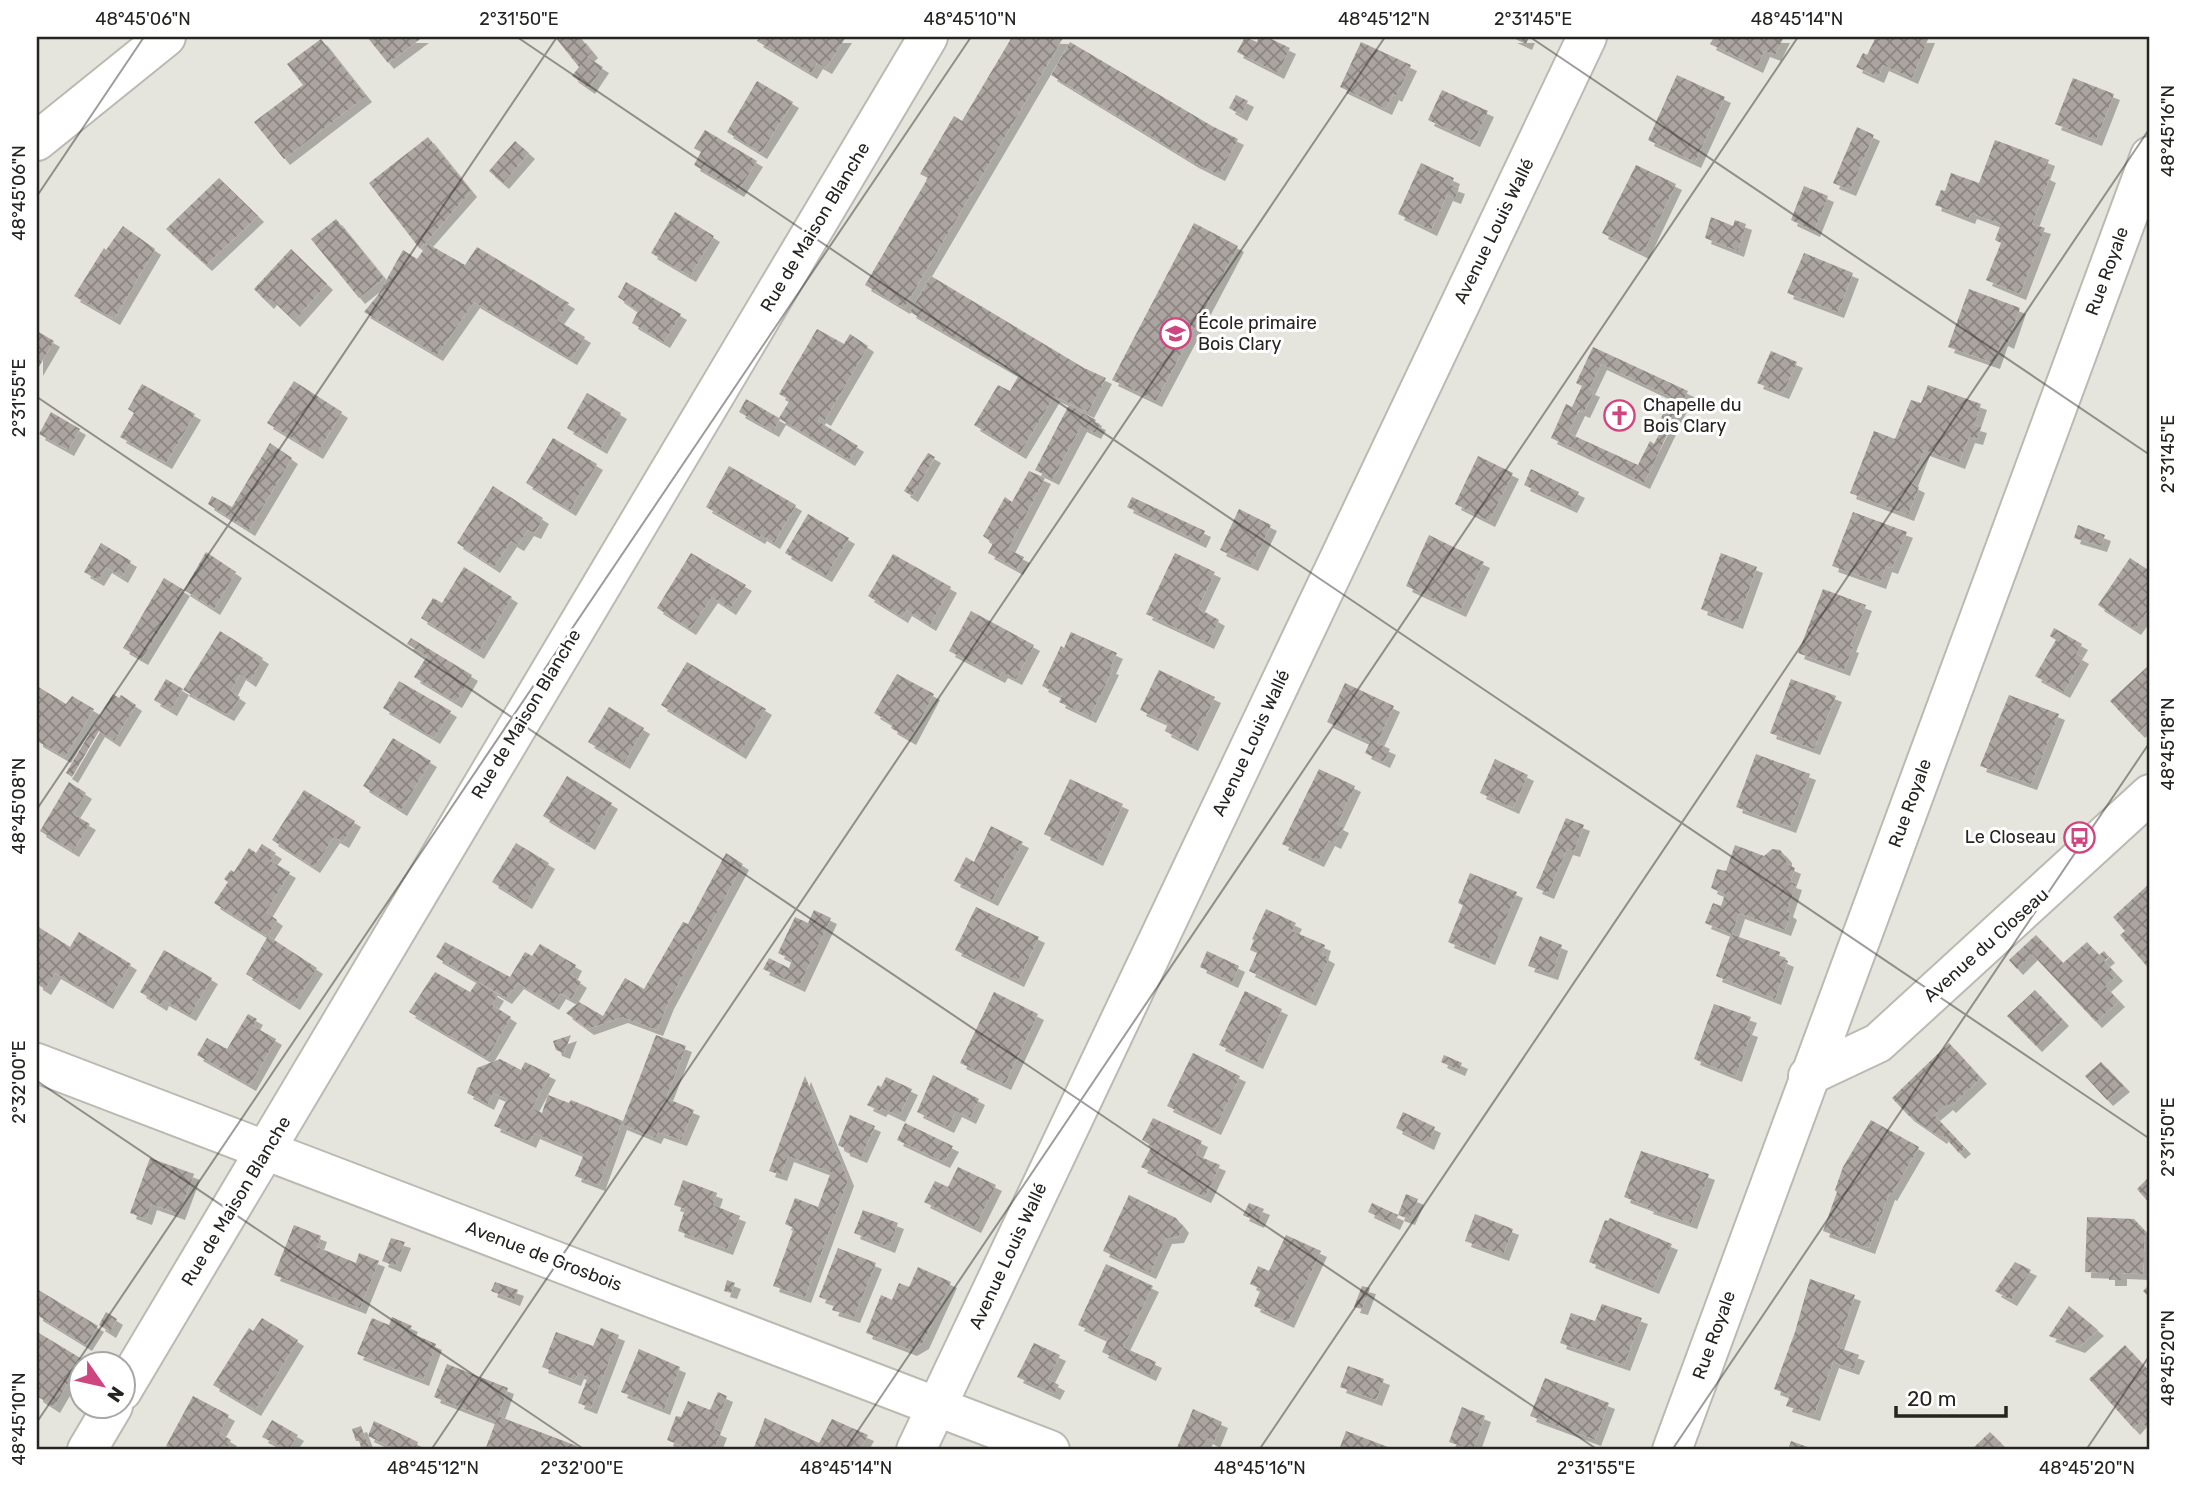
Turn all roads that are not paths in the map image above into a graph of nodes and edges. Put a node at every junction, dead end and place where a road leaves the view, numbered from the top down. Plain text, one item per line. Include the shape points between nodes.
1 (166, 37) edge
2 (928, 37) edge
3 (1587, 37) edge
4 (37, 141) edge
5 (2150, 156) edge
6 (2150, 794) edge
7 (37, 1063) edge
8 (1808, 1076) junction
9 (266, 1150) junction
10 (136, 1368) edge
11 (937, 1408) junction
12 (105, 1420) edge
13 (87, 1450) edge
14 (916, 1450) edge
15 (1050, 1450) edge
16 (1672, 1450) edge

1 - 4 street
2 - 9 street, Rue de Maison Blanche
3 - 11 street, Avenue Louis Wallé
5 - 8 street, Rue Royale
6 - 8 street, Avenue du Closeau via 1878,1043
7 - 9 street, Avenue de Grosbois
8 - 16 street, Rue Royale
9 - 10 street, Rue de Maison Blanche
9 - 11 street, Avenue de Grosbois
11 - 14 street, Avenue Louis Wallé
11 - 15 street, Avenue de Grosbois
12 - 13 street

